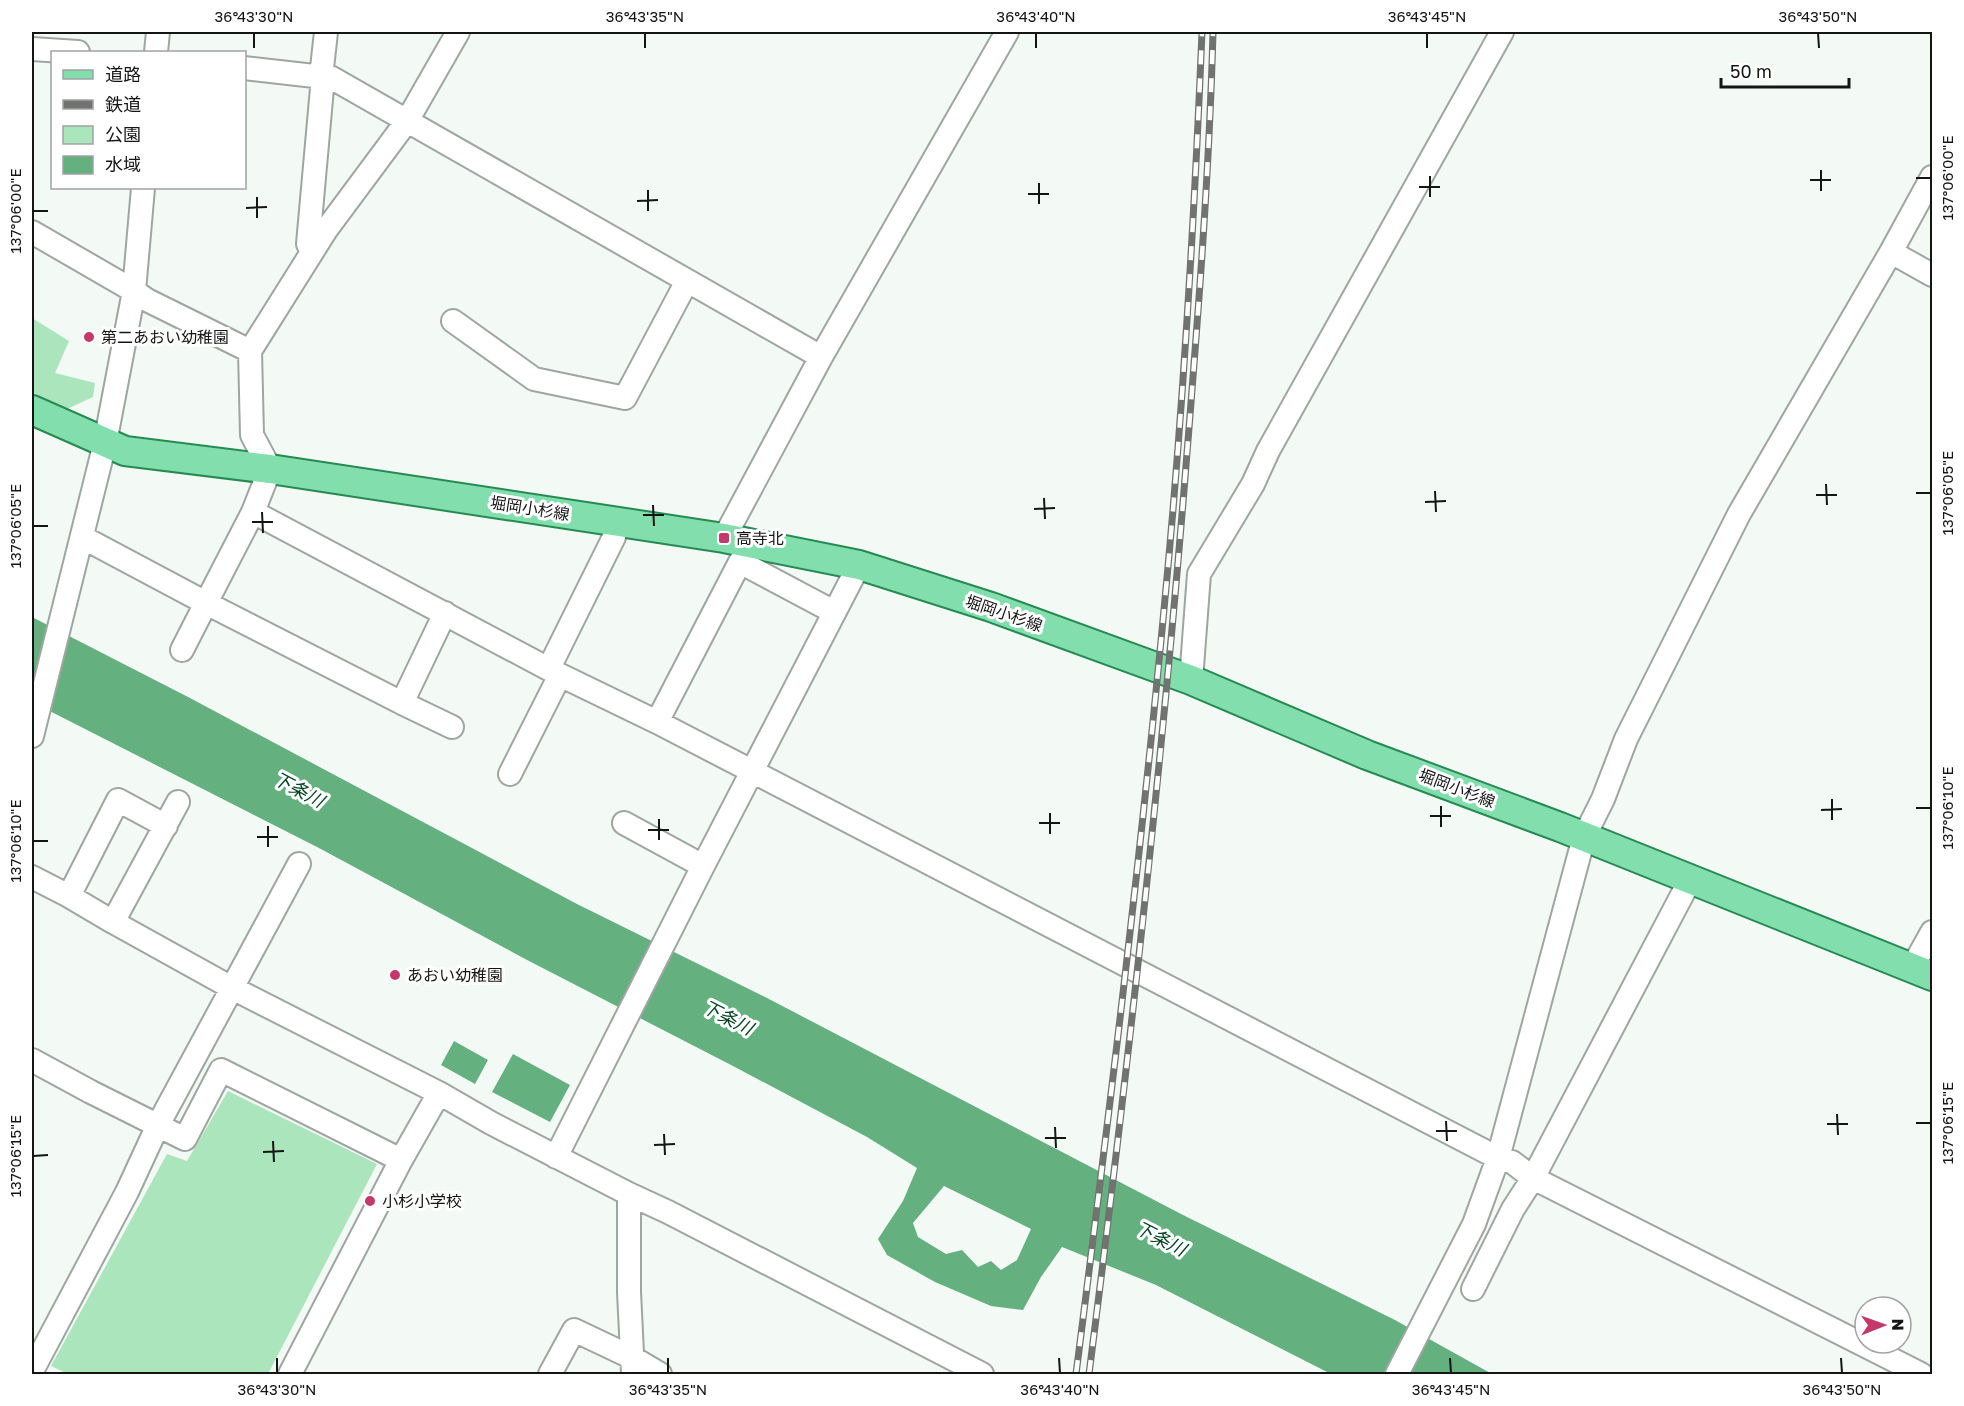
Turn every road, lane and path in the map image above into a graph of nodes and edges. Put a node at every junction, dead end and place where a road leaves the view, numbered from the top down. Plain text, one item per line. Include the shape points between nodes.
1 (158, 32) edge
2 (326, 32) edge
3 (458, 32) edge
4 (1007, 32) edge
5 (1502, 32) edge
6 (32, 49) edge
7 (63, 51) edge
8 (156, 51) edge
9 (246, 68) edge
10 (322, 77) junction
11 (407, 121) junction
12 (1932, 177) edge
13 (143, 189) edge
14 (32, 232) edge
15 (312, 252) junction
16 (1891, 252) junction
17 (1932, 275) edge
18 (687, 280) junction
19 (134, 291) junction
20 (453, 321) dead end
21 (250, 351) junction
22 (821, 357) junction
23 (32, 410) edge
24 (105, 443) junction
25 (270, 469) junction
26 (253, 512) junction
27 (82, 537) junction
28 (614, 537) dead end
29 (724, 538) junction
30 (859, 565) junction
31 (206, 603) junction
32 (834, 612) junction
33 (445, 613) junction
34 (182, 650) dead end
35 (555, 672) junction
36 (1191, 680) junction
37 (402, 703) junction
38 (657, 722) junction
39 (452, 727) dead end
40 (32, 736) edge
41 (753, 772) junction
42 (510, 774) dead end
43 (178, 802) dead end
44 (624, 823) dead end
45 (166, 826) junction
46 (1584, 837) junction
47 (299, 864) dead end
48 (703, 866) junction
49 (32, 877) edge
50 (1690, 880) junction
51 (69, 896) junction
52 (113, 922) junction
53 (1932, 932) edge
54 (1922, 972) edge
55 (232, 988) junction
56 (32, 1060) edge
57 (439, 1093) junction
58 (158, 1125) junction
59 (556, 1157) junction
60 (1498, 1158) junction
61 (401, 1160) junction
62 (1533, 1178) junction
63 (629, 1194) junction
64 (1473, 1290) dead end
65 (633, 1366) edge
66 (32, 1371) edge
67 (290, 1374) edge
68 (550, 1374) edge
69 (660, 1374) edge
70 (982, 1374) edge
71 (1397, 1374) edge
72 (1921, 1374) edge

1 - 8 street
2 - 10 street
3 - 11 street
4 - 22 street
5 - 36 street via 1253,484 1199,574
6 - 7 street
9 - 10 street
10 - 11 street via 332,78
10 - 15 street via 308,244
11 - 15 street
11 - 18 street
12 - 16 street
13 - 19 street
14 - 19 street
15 - 21 street
16 - 17 street
16 - 46 street via 1739,514 1626,739
18 - 20 street via 625,398 534,379
18 - 22 street
19 - 21 street
19 - 24 street
21 - 25 street via 252,435
22 - 29 street
23 - 24 main road, 堀岡小杉線
24 - 25 main road, 堀岡小杉線 via 125,451
24 - 27 street
25 - 26 street
25 - 29 main road, 堀岡小杉線
26 - 31 street
26 - 33 street
27 - 31 street
27 - 40 street
28 - 35 street
29 - 30 main road, 堀岡小杉線
30 - 32 street
30 - 36 main road, 堀岡小杉線
31 - 34 street
31 - 37 street
32 - 38 street via 740,562
32 - 41 street
33 - 35 street
33 - 37 street
35 - 38 street
35 - 42 street
36 - 46 main road, 堀岡小杉線 via 1367,755
37 - 39 street
38 - 41 street
41 - 48 street
41 - 60 street
43 - 45 street
44 - 48 street
45 - 51 street via 118,800
45 - 52 street
46 - 50 main road, 堀岡小杉線
46 - 60 street
47 - 55 street
48 - 59 street
49 - 51 street
50 - 54 main road, 堀岡小杉線
50 - 62 street
51 - 52 street
52 - 55 street
53 - 54 street
55 - 57 street
55 - 58 street
56 - 58 street
57 - 59 street
57 - 61 street
58 - 61 street via 185,1139 221,1070
58 - 66 street
59 - 63 street
60 - 62 street via 1512,1162
60 - 71 street via 1474,1224
61 - 67 street
62 - 64 street
62 - 72 street
63 - 65 street
63 - 70 street
65 - 68 street via 574,1330
65 - 69 street

